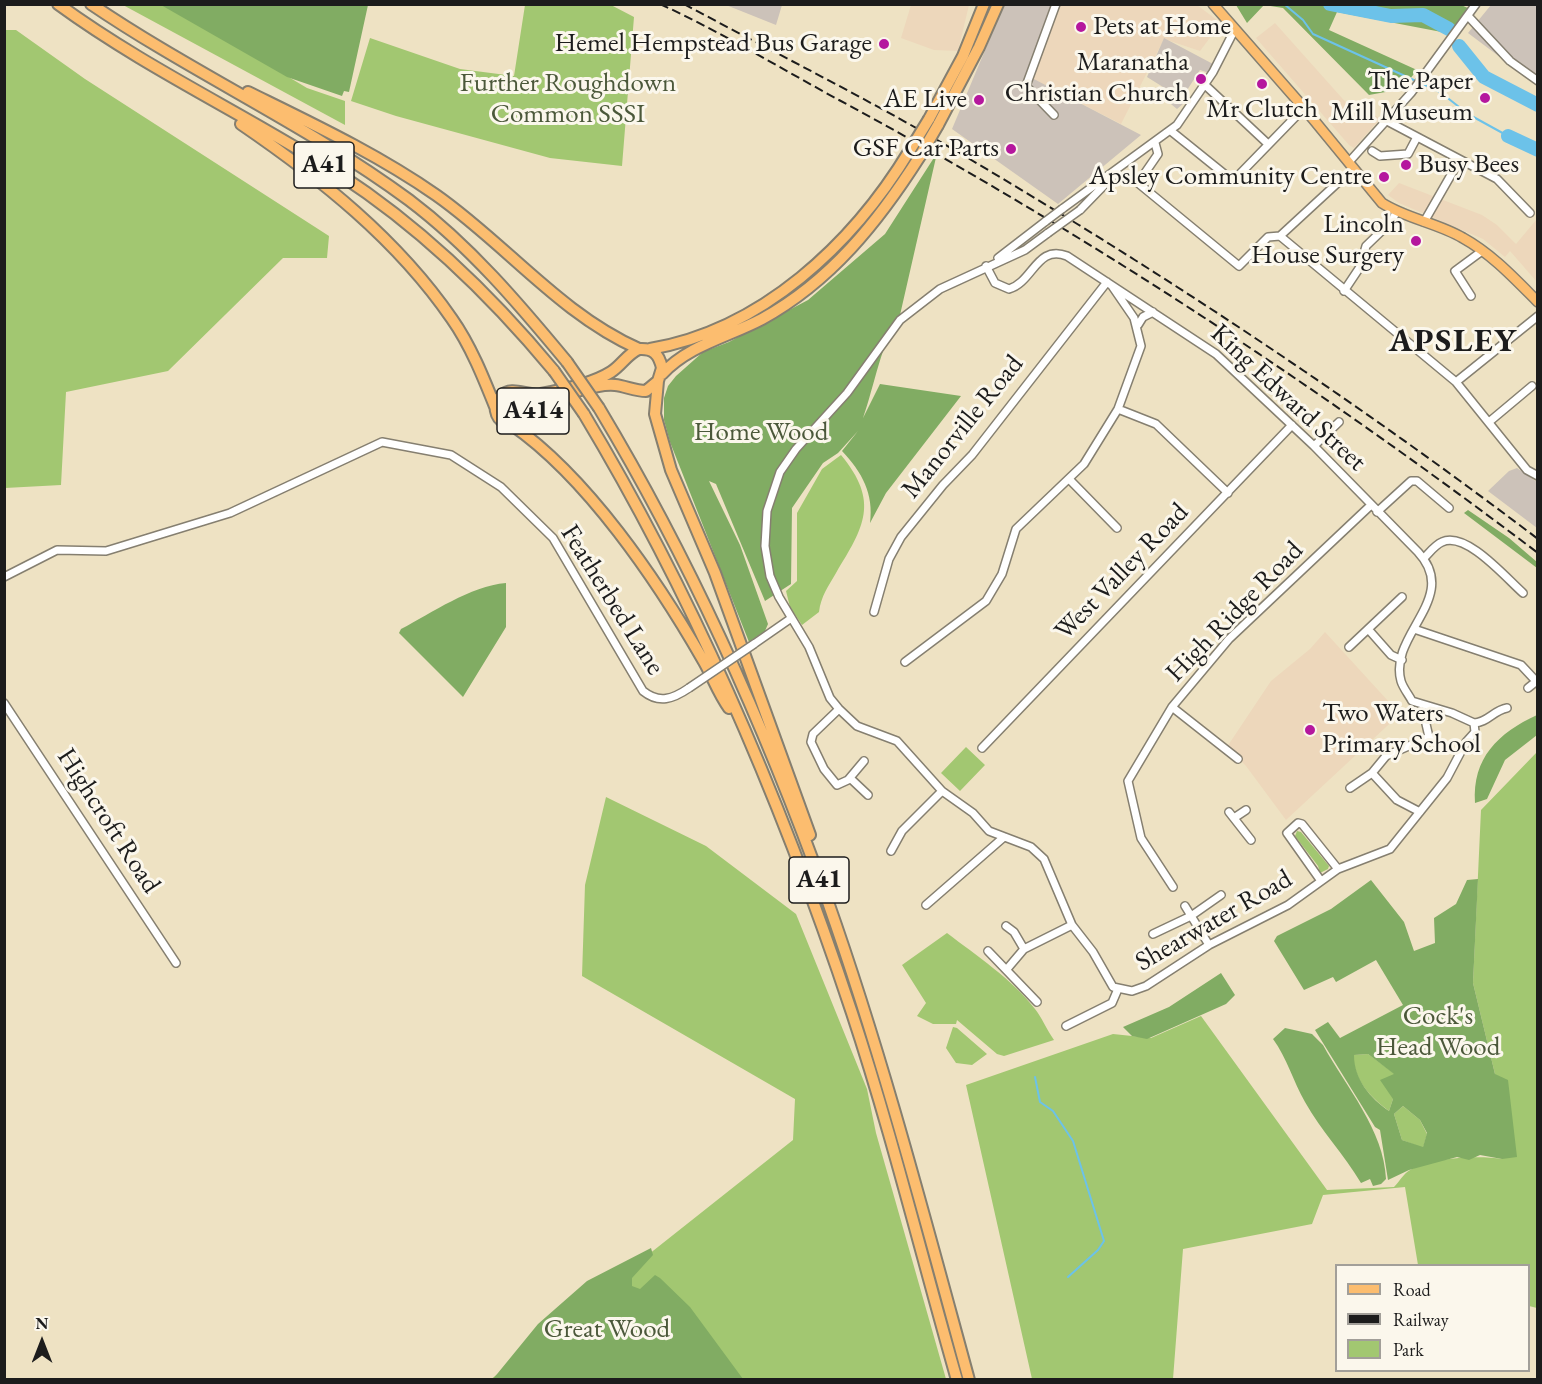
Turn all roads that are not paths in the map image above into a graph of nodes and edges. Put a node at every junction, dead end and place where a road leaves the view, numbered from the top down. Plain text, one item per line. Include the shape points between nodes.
1 (58, 4) edge
2 (92, 4) edge
3 (984, 4) edge
4 (998, 4) edge
5 (1056, 4) edge
6 (1213, 4) edge
7 (1476, 4) edge
8 (1468, 16) junction
9 (1235, 29) junction
10 (1538, 81) edge
11 (222, 84) junction
12 (1204, 84) junction
13 (214, 102) junction
14 (1304, 108) junction
15 (1054, 116) dead end
16 (1387, 121) junction
17 (933, 122) junction
18 (1171, 130) junction
19 (1417, 137) junction
20 (1155, 142) junction
21 (1268, 144) junction
22 (1372, 151) dead end
23 (915, 153) junction
24 (1460, 161) junction
25 (1349, 162) junction
26 (1117, 171) junction
27 (1344, 177) dead end
28 (1396, 212) junction
29 (1530, 213) dead end
30 (1424, 222) junction
31 (1280, 236) junction
32 (1482, 251) junction
33 (994, 262) junction
34 (986, 266) junction
35 (1108, 282) junction
36 (1344, 291) junction
37 (1471, 296) dead end
38 (1538, 302) edge
39 (1153, 312) junction
40 (1538, 316) edge
41 (1137, 325) junction
42 (644, 349) junction
43 (660, 378) junction
44 (1456, 382) junction
45 (1532, 386) dead end
46 (496, 409) junction
47 (1118, 409) junction
48 (1339, 422) dead end
49 (1489, 422) junction
50 (512, 425) junction
51 (1292, 425) junction
52 (1314, 446) junction
53 (1538, 476) edge
54 (1070, 480) junction
55 (1228, 493) junction
56 (1371, 505) junction
57 (1449, 508) dead end
58 (1377, 512) junction
59 (1117, 528) dead end
60 (1424, 558) junction
61 (1501, 573) junction
62 (4, 577) edge
63 (1493, 581) dead end
64 (1522, 593) dead end
65 (1402, 597) dead end
66 (874, 612) dead end
67 (790, 619) junction
68 (1368, 629) junction
69 (1414, 629) junction
70 (1349, 647) dead end
71 (1402, 660) junction
72 (905, 662) dead end
73 (1537, 681) edge
74 (1528, 688) dead end
75 (4, 703) edge
76 (1172, 707) junction
77 (1507, 708) dead end
78 (839, 709) junction
79 (1474, 723) junction
80 (1426, 724) dead end
81 (743, 728) junction
82 (1429, 737) junction
83 (1440, 746) dead end
84 (982, 748) dead end
85 (1238, 759) dead end
86 (864, 761) dead end
87 (1372, 773) junction
88 (850, 778) junction
89 (874, 788) dead end
90 (1350, 788) dead end
91 (942, 791) junction
92 (1246, 810) dead end
93 (1420, 812) junction
94 (1004, 837) junction
95 (1251, 840) dead end
96 (891, 851) dead end
97 (1338, 869) junction
98 (1321, 881) junction
99 (1173, 887) dead end
100 (1221, 895) dead end
101 (828, 902) junction
102 (926, 905) dead end
103 (1185, 906) dead end
104 (1191, 916) junction
105 (1072, 925) junction
106 (1006, 927) dead end
107 (1153, 934) dead end
108 (1209, 945) junction
109 (1024, 949) junction
110 (988, 951) dead end
111 (176, 963) dead end
112 (1007, 969) junction
113 (1118, 989) junction
114 (1037, 1002) dead end
115 (1066, 1026) dead end
116 (957, 1380) edge
117 (969, 1380) edge

1 - 13 highway, A41 via 106,38
2 - 11 highway, A41
3 - 17 highway, A414
4 - 17 highway, A414 via 979,47
5 - 15 street via 1026,86
6 - 9 main road
7 - 8 street
8 - 10 street via 1510,61
8 - 16 street
9 - 12 street
9 - 14 main road
11 - 42 highway via 246,91 327,129 421,186 480,230 581,317 614,338
11 - 101 highway, A41, bridge via 361,167 411,202 494,278 567,362 599,408 658,514 747,698
12 - 18 street
12 - 21 street
13 - 46 highway via 340,197 409,264 453,320
13 - 81 highway, A41, bridge via 340,175 427,238 495,303 554,371 625,483 678,584
14 - 21 street
14 - 25 main road
16 - 19 street
16 - 25 street
17 - 23 highway, A414, bridge
18 - 20 street
18 - 21 street via 1233,181
19 - 22 street via 1408,154 1380,156
19 - 24 street
20 - 26 street
20 - 31 street via 1158,154 1138,183 1239,266 1266,238
23 - 42 highway, A414 via 839,244 778,294 727,324 674,345
23 - 43 highway, A414 via 872,227 821,279 761,319 690,351
24 - 29 street via 1497,179
24 - 30 street
25 - 28 main road via 1382,204
26 - 33 street, bridge
26 - 33 street, bridge via 1080,210 1025,250
27 - 31 street
28 - 30 main road
28 - 36 street via 1366,246 1360,267
30 - 32 main road via 1462,237
31 - 36 street
32 - 37 street via 1455,271
32 - 38 main road
33 - 34 street
34 - 35 street, King Edward Street via 995,283 1009,289 1019,284 1046,255 1059,252
34 - 67 street via 940,289 900,320 847,393 780,472 767,511 765,546 771,576
35 - 39 street, King Edward Street
35 - 41 street
35 - 66 street, Manorville Road via 972,455 901,537 889,559
36 - 44 street
39 - 41 street
39 - 51 street, King Edward Street via 1216,354
40 - 44 street
41 - 47 street via 1142,346
42 - 43 highway via 661,361
42 - 46 highway, A414 via 631,352 619,366 598,379 538,395 510,391 502,394
43 - 50 highway, A414 via 646,391 604,385 565,396 542,404
43 - 101 highway via 654,414 665,452 762,696 824,878
44 - 49 street
45 - 49 street
46 - 50 highway, A414 via 501,420
47 - 54 street
47 - 55 street via 1156,424
48 - 52 street
49 - 53 street via 1527,470
50 - 81 highway, A41 via 554,459 617,533 653,581
51 - 52 street, King Edward Street
51 - 55 street, West Valley Road
52 - 56 street, King Edward Street
54 - 59 street
54 - 72 street via 1050,494 1016,529 1002,574 986,601
55 - 84 street, West Valley Road
56 - 58 street, King Edward Street
56 - 76 street, High Ridge Road via 1229,639
57 - 58 street via 1417,481 1411,481
58 - 60 street, King Edward Street
60 - 61 street via 1441,543 1453,539 1466,543
60 - 69 street via 1432,571 1433,587
61 - 63 street
61 - 64 street
62 - 67 street, Featherbed Lane, bridge via 57,550 106,551 230,513 382,442 451,455 501,487 553,538 642,691 655,698 675,697
65 - 68 street
67 - 78 street, Shearwater Road via 809,647 830,698
68 - 70 street
68 - 71 street via 1391,655
69 - 71 street
69 - 73 street via 1521,665
71 - 79 street via 1401,681 1412,701
73 - 74 street
75 - 111 street, Highcroft Road
76 - 85 street
76 - 99 street, High Ridge Road via 1127,788 1141,838
77 - 79 street via 1482,723
78 - 88 street via 813,735 811,742 832,782 842,784
78 - 91 street, Shearwater Road via 857,726 897,741
79 - 93 street, Shearwater Road via 1475,732
80 - 82 street
81 - 116 highway, A41 via 814,902 853,1016
82 - 83 street
82 - 87 street via 1386,756
86 - 88 street
87 - 90 street
87 - 93 street via 1397,800
88 - 89 street via 866,797
91 - 94 street, Shearwater Road via 973,813 989,831
91 - 96 street via 902,831
92 - 95 street via 1232,815
93 - 97 street, Shearwater Road via 1390,849
94 - 102 street
94 - 105 street, Shearwater Road via 1032,847 1044,859
97 - 98 street, Shearwater Road
97 - 98 street via 1298,824 1287,833
98 - 108 street, Shearwater Road via 1288,905
100 - 104 street
101 - 117 highway, A41 via 895,1112
103 - 104 street
104 - 107 street
104 - 108 street
105 - 109 street
105 - 113 street, Shearwater Road via 1093,952 1106,978
106 - 109 street via 1014,932
108 - 113 street, Shearwater Road via 1146,986 1132,991
109 - 112 street
110 - 112 street
112 - 114 street
113 - 115 street via 1112,1003

